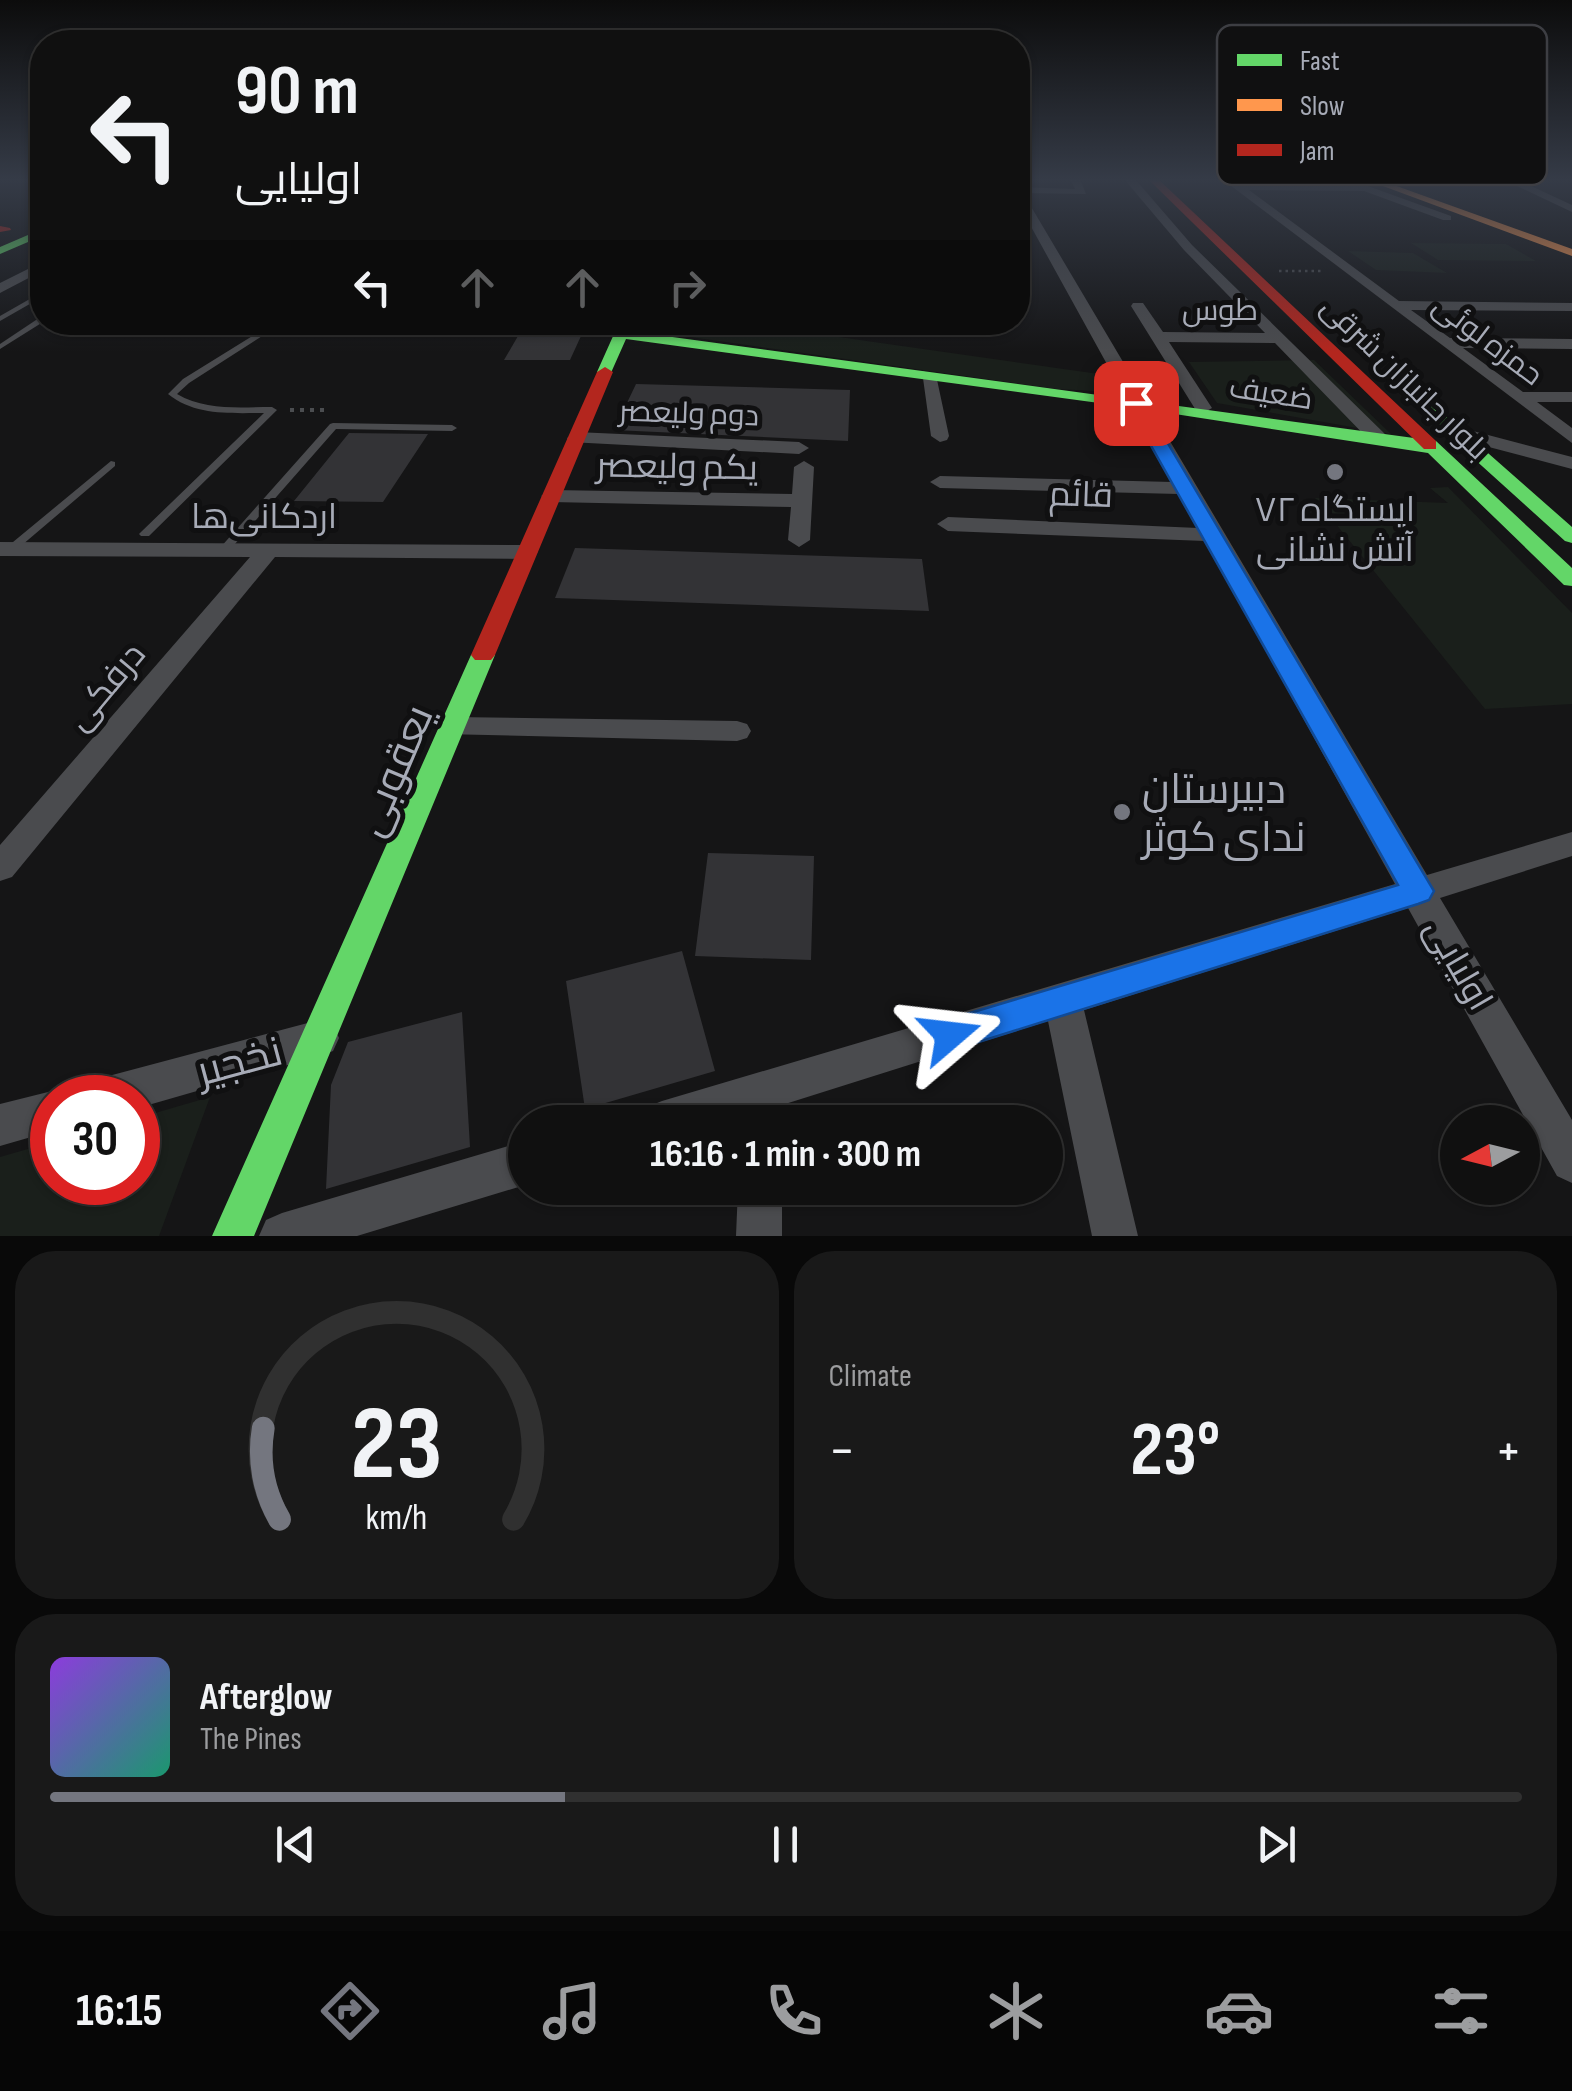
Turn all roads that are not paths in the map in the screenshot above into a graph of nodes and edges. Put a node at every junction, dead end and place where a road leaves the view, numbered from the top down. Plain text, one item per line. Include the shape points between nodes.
1 (1046, 237) edge
2 (1179, 237) edge
3 (1213, 237) edge
4 (1239, 237) edge
5 (1304, 237) edge
6 (1523, 237) edge
7 (1536, 237) edge
8 (1572, 253) edge
9 (1572, 262) edge
10 (30, 273) edge
11 (1492, 288) dead end
12 (0, 289) edge
13 (30, 301) edge
14 (1395, 305) junction
15 (1138, 306) dead end
16 (1520, 307) junction
17 (1572, 307) edge
18 (0, 319) edge
19 (1548, 325) dead end
20 (30, 328) edge
21 (260, 335) edge
22 (621, 335) edge
23 (628, 335) edge
24 (1158, 337) junction
25 (1281, 338) junction
26 (1446, 343) junction
27 (1572, 344) edge
28 (0, 347) edge
29 (1376, 362) dead end
30 (928, 375) junction
31 (1405, 387) dead end
32 (1518, 397) junction
33 (1572, 397) edge
34 (1136, 403) junction
35 (1203, 408) dead end
36 (452, 428) dead end
37 (1454, 432) junction
38 (1570, 435) edge
39 (940, 436) dead end
40 (576, 438) junction
41 (1380, 440) junction
42 (1436, 448) junction
43 (801, 457) joint
44 (112, 464) dead end
45 (1572, 464) edge
46 (940, 482) dead end
47 (1514, 485) junction
48 (1184, 488) junction
49 (551, 496) junction
50 (802, 501) junction
51 (948, 524) dead end
52 (145, 534) dead end
53 (1211, 535) junction
54 (1572, 537) edge
55 (799, 540) dead end
56 (223, 551) junction
57 (268, 551) junction
58 (4, 552) edge
59 (527, 552) junction
60 (1572, 580) edge
61 (452, 727) junction
62 (737, 731) dead end
63 (1572, 844) edge
64 (0, 868) edge
65 (1418, 891) junction
66 (1063, 1000) junction
67 (319, 1038) junction
68 (160, 1082) edge
69 (769, 1105) edge
70 (30, 1117) edge
71 (0, 1125) edge
72 (1572, 1162) edge
73 (508, 1169) edge
74 (760, 1205) edge
75 (233, 1236) edge
76 (282, 1236) edge
77 (759, 1236) edge
78 (1115, 1236) edge

1 - 34 street, اولیایی
2 - 25 street
3 - 42 main road, بلوار جانبازان شرقی
4 - 29 main road, بلوار جانبازان شرقی
5 - 14 street, حمزه لوئی
6 - 9 main road
7 - 8 main road
10 - 12 street
11 - 16 street
13 - 18 lane
14 - 16 street
14 - 26 street, حمزه لوئی
15 - 24 street, طوس
16 - 17 street
16 - 19 street
20 - 28 lane
21 - 52 lane via 172,394 203,408 272,410
22 - 40 main road, یعقوبی
23 - 30 main road, ضعیف
24 - 25 street, طوس
24 - 35 street, طوس
25 - 41 street
26 - 27 street
26 - 32 street, حمزه لوئی
30 - 34 main road, ضعیف
30 - 39 street
31 - 37 main road, بلوار جانبازان شرقی
32 - 33 street
32 - 38 street, حمزه لوئی
34 - 41 main road, ضعیف
34 - 48 street, اولیایی
36 - 56 lane via 333,426
37 - 45 street
37 - 47 main road, بلوار جانبازان شرقی
40 - 43 street, دوم ولیعصر
40 - 49 main road, یعقوبی
41 - 42 main road, ضعیف
42 - 60 main road, بلوار جانبازان شرقی
43 - 50 street, یکم ولیعصر
44 - 58 lane
45 - 47 street via 1534,469
46 - 48 street
47 - 54 main road, بلوار جانبازان شرقی
48 - 53 street, اولیایی
49 - 50 street, یکم ولیعصر
49 - 59 main road, یعقوبی
50 - 55 street, یکم ولیعصر
51 - 53 street, قائم
53 - 65 street, اولیایی
56 - 57 street, اردکانی‌ها
56 - 58 street, اردکانی‌ها
57 - 59 street, اردکانی‌ها
57 - 64 street, درفکی
59 - 61 main road, یعقوبی
61 - 62 street
61 - 67 main road, یعقوبی
63 - 65 street
65 - 66 street
65 - 72 street, اولیایی
66 - 69 street
66 - 78 street
67 - 68 street, نخجیر
67 - 75 main road, یعقوبی
70 - 71 street
73 - 76 street
74 - 77 street

